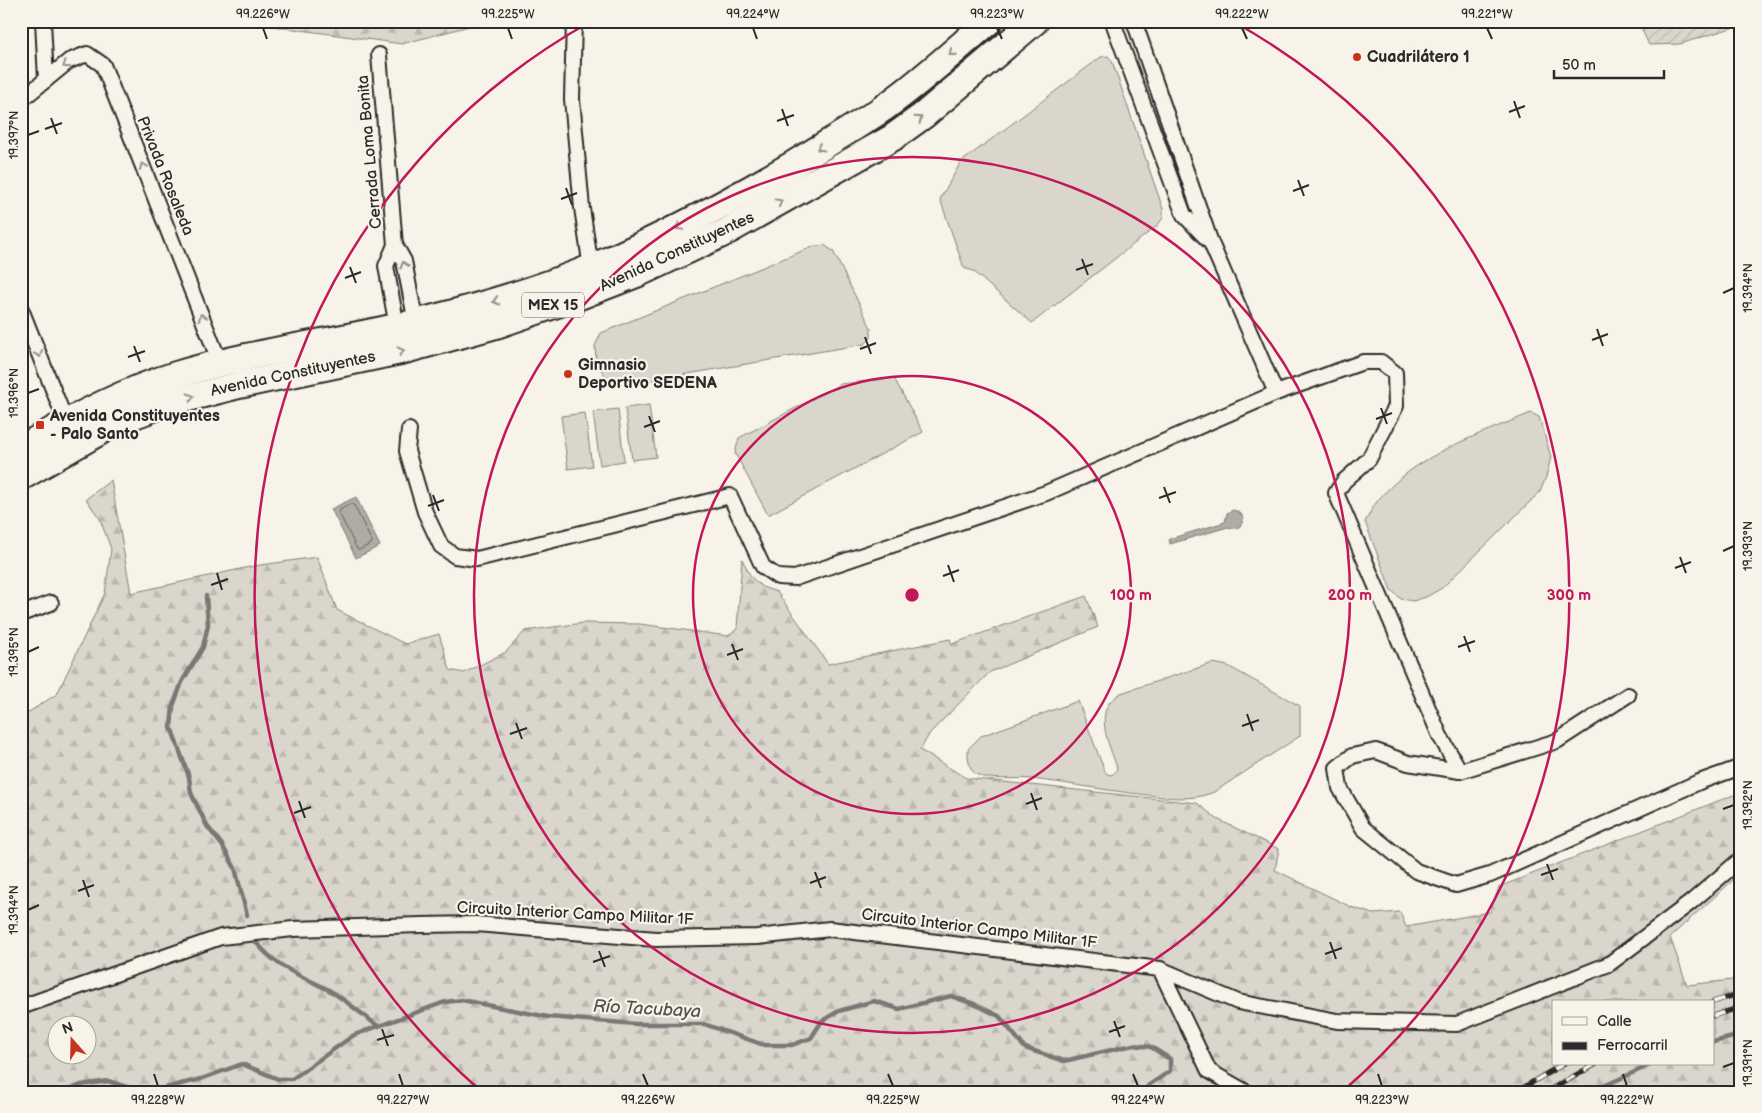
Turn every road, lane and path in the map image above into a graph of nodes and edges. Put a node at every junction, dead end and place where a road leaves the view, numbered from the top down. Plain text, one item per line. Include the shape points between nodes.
1 (43, 21) edge
2 (574, 21) edge
3 (989, 21) edge
4 (1035, 21) edge
5 (1134, 21) edge
6 (1114, 25) dead end
7 (379, 55) dead end
8 (46, 80) junction
9 (21, 100) edge
10 (1212, 243) junction
11 (395, 245) junction
12 (591, 268) junction
13 (21, 309) edge
14 (407, 325) junction
15 (220, 363) junction
16 (1276, 394) junction
17 (66, 422) junction
18 (408, 430) dead end
19 (21, 449) edge
20 (21, 477) edge
21 (52, 603) dead end
22 (21, 614) edge
23 (1628, 696) dead end
24 (1741, 767) edge
25 (1460, 772) junction
26 (1741, 859) edge
27 (1160, 970) junction
28 (21, 1006) edge
29 (1246, 1092) edge

1 - 8 street
2 - 12 street via 572,99
3 -> 12 highway, Avenida Constituyentes / MEX 15 via 886,106 842,135 713,209
20 -> 4 highway, Avenida Constituyentes / MEX 15 via 104,429 161,405 423,345 505,322 639,273 724,233 892,138
5 - 10 street
6 - 10 street via 1184,216
7 - 11 street, Cerrada Loma Bonita
8 - 9 street, Privada Rosaleda
15 -> 8 street, Privada Rosaleda via 103,65 87,54 68,61
10 - 16 street
14 -> 11 street, Cerrada Loma Bonita via 404,261
11 - 14 street, Cerrada Loma Bonita via 386,266
12 -> 14 highway, Avenida Constituyentes / MEX 15 via 524,293
13 -> 17 street
14 - 15 highway, Avenida Constituyentes / MEX 15
15 - 17 highway, Avenida Constituyentes / MEX 15 via 117,397
16 - 18 street via 1046,493 796,578 778,577 763,567 730,496 477,559 455,556 440,546 425,512 407,451
16 - 25 street via 1363,362 1381,362 1395,373 1396,406 1368,459 1344,481 1336,494 1440,736
17 - 19 highway, Avenida Constituyentes / MEX 15
21 - 22 street
23 - 25 street via 1557,741
24 - 25 street via 1698,782 1490,875 1456,885 1416,871 1363,828 1340,788 1337,768 1352,756 1376,752 1408,763
26 - 27 street, Circuito Interior Campo Militar 1F via 1690,903 1609,964 1457,1024 1337,1021 1238,1002
27 - 28 street, Circuito Interior Campo Militar 1F via 830,929 757,938 656,940 476,924 293,929 221,937
27 - 29 street via 1209,1071

